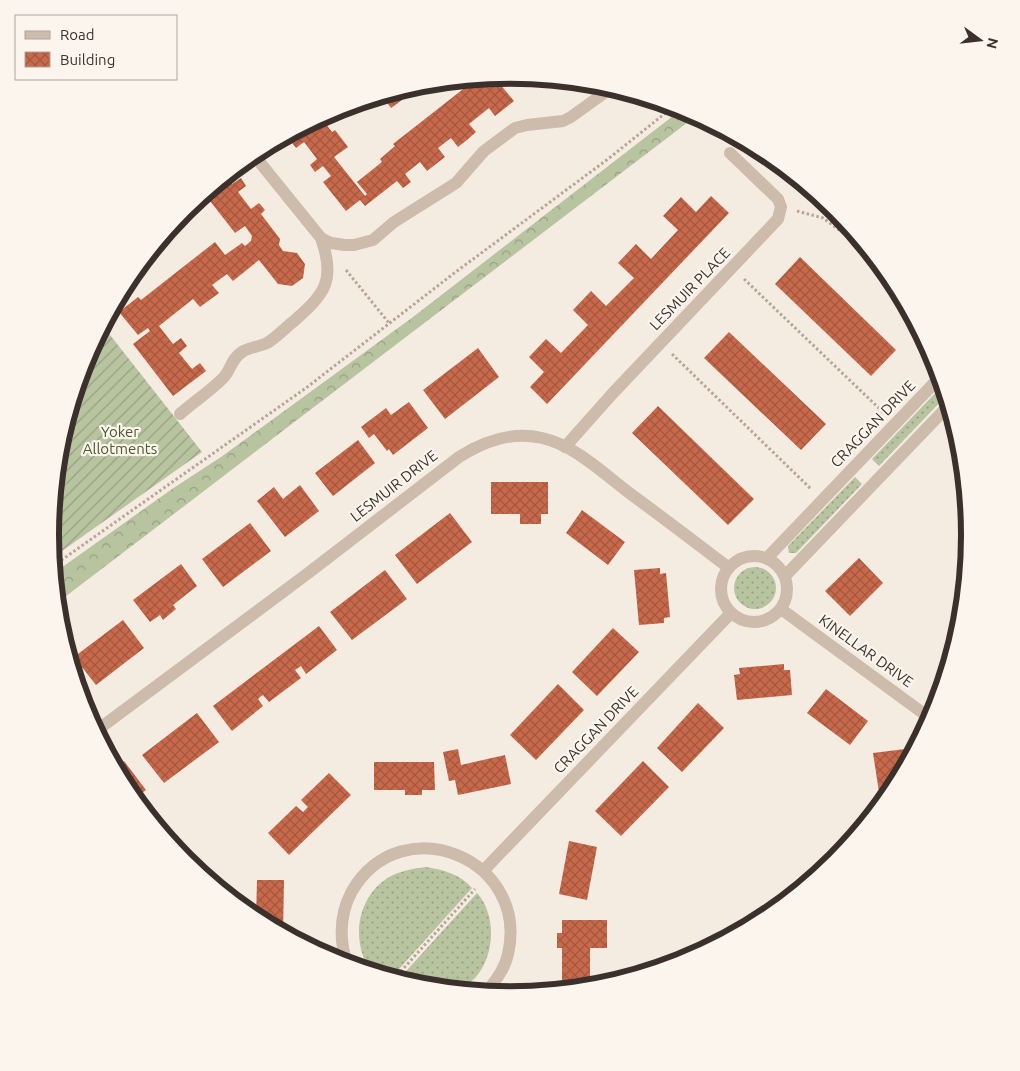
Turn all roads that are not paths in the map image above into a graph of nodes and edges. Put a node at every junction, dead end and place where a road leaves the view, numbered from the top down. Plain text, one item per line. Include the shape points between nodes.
1 (598, 93) edge
2 (603, 94) edge
3 (600, 96) junction
4 (730, 153) dead end
5 (258, 161) edge
6 (321, 238) junction
7 (934, 383) edge
8 (943, 411) edge
9 (180, 414) dead end
10 (565, 447) junction
11 (767, 558) junction
12 (729, 568) junction
13 (785, 576) junction
14 (781, 609) junction
15 (731, 613) junction
16 (924, 714) edge
17 (101, 727) edge
18 (484, 870) junction
19 (344, 955) edge
20 (491, 986) edge

1 - 3 street
2 - 3 street
3 - 6 street via 562,121 515,128 484,151 456,182 394,222 373,240 345,246
4 - 10 street, LESMUIR PLACE via 772,193 781,207 778,220
5 - 6 street
6 - 9 street via 328,271 319,298 269,342 242,352 225,376
7 - 11 street, CRAGGAN DRIVE
8 - 13 street
10 - 12 street, LESMUIR DRIVE
10 - 17 street, LESMUIR DRIVE via 541,438 508,436 492,440 458,457
11 - 12 street via 747,557
11 - 13 street
12 - 15 street via 721,586 725,605
13 - 14 street via 787,594
14 - 15 street via 766,620 757,622 747,622
14 - 16 street, KINELLAR DRIVE
15 - 18 street, CRAGGAN DRIVE
18 - 19 street via 464,857 442,849 418,848 395,853 374,865 346,902 341,925
18 - 20 street via 498,888 507,909 511,932 508,954 500,976

